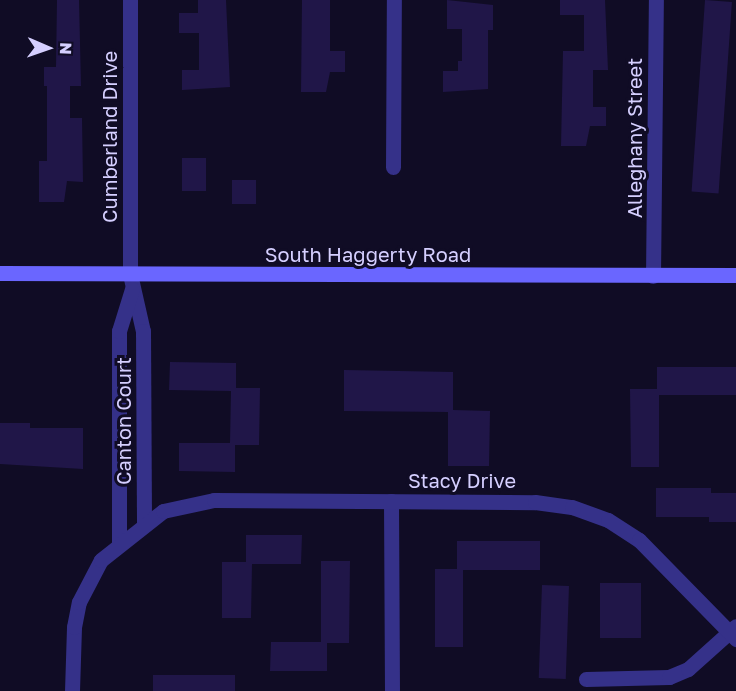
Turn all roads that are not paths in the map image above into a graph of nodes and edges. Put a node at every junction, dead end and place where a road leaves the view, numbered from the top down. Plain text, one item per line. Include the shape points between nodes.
1 (130, 0) edge
2 (394, 0) edge
3 (656, 0) edge
4 (393, 167) dead end
5 (0, 273) edge
6 (736, 275) edge
7 (653, 276) junction
8 (131, 282) junction
9 (391, 501) junction
10 (144, 525) junction
11 (119, 543) junction
12 (734, 632) edge
13 (586, 679) dead end
14 (72, 691) edge
15 (392, 691) edge

1 - 8 street, Cumberland Drive
2 - 4 street
3 - 7 street, Alleghany Street
5 - 8 main road, South Haggerty Road
6 - 7 main road, South Haggerty Road
7 - 8 main road, South Haggerty Road
8 - 10 street, Canton Court via 143,331
8 - 11 street, Canton Court via 119,331
9 - 10 street, Stacy Drive via 197,501 163,511
9 - 12 street, Stacy Drive via 539,502 590,512 639,540
9 - 15 street
10 - 11 street
11 - 14 street via 101,560 79,602 72,645
12 - 13 street via 688,669 669,677

